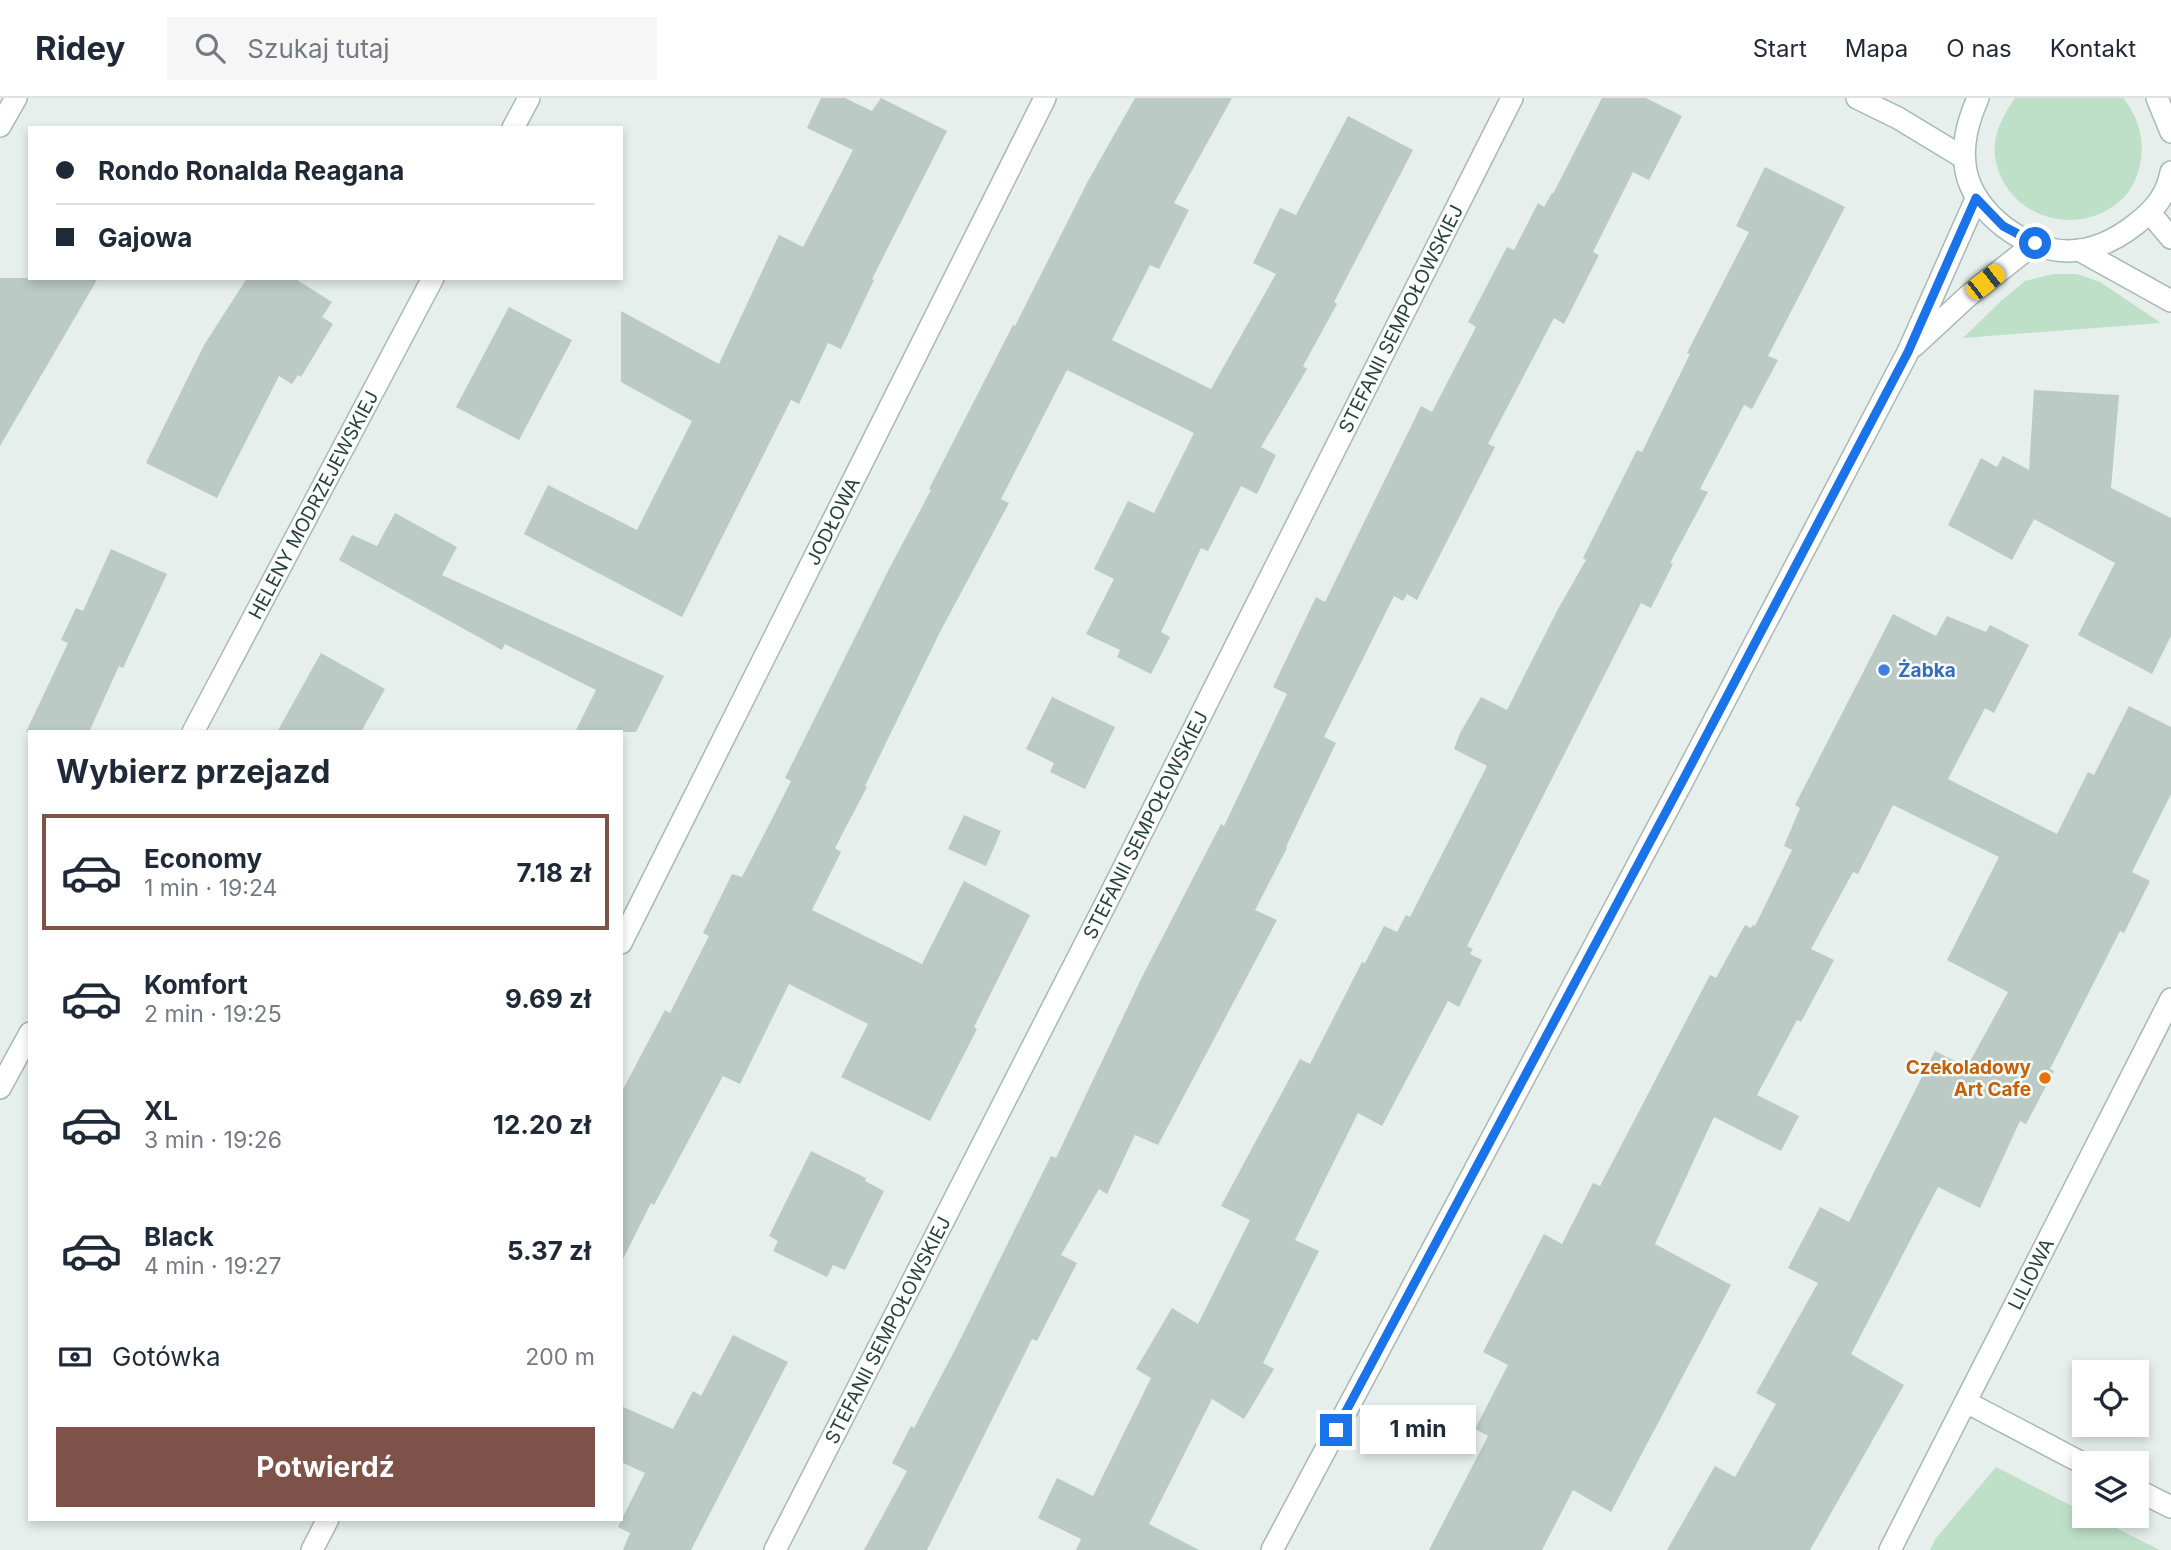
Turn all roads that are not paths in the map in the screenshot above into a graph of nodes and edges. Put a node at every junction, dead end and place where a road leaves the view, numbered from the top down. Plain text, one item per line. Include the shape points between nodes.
1 (16, 98) edge
2 (529, 98) edge
3 (1045, 98) edge
4 (1512, 98) edge
5 (1857, 98) edge
6 (1978, 98) edge
7 (2157, 98) edge
8 (0, 126) edge
9 (514, 126) edge
10 (2171, 132) edge
11 (1964, 158) junction
12 (2171, 172) edge
13 (1976, 198) junction
14 (2150, 213) junction
15 (2171, 238) edge
16 (2035, 243) junction
17 (2079, 250) junction
18 (432, 280) edge
19 (2171, 301) edge
20 (1908, 352) junction
21 (194, 730) edge
22 (623, 939) edge
23 (2171, 999) edge
24 (28, 1037) edge
25 (0, 1088) edge
26 (1966, 1402) junction
27 (2072, 1458) edge
28 (2149, 1496) edge
29 (2171, 1507) edge
30 (327, 1521) edge
31 (312, 1550) edge
32 (775, 1550) edge
33 (1272, 1550) edge
34 (1890, 1550) edge

1 - 8 street
2 - 9 street
3 - 22 street, JODŁOWA
4 - 32 street, STEFANII SEMPOŁOWSKIEJ
5 - 11 street
6 - 11 street via 1964,140
7 - 10 street
11 - 13 street
12 - 14 street via 2169,185
13 - 16 street via 2003,226
13 - 20 street
14 - 15 street
14 - 17 street via 2115,238
16 - 17 street
16 - 20 street
17 - 19 street
18 - 21 street, HELENY MODRZEJEWSKIEJ
20 - 33 street
23 - 26 street, LILIOWA
24 - 25 street
26 - 27 street
26 - 34 street, LILIOWA
28 - 29 street
30 - 31 street

